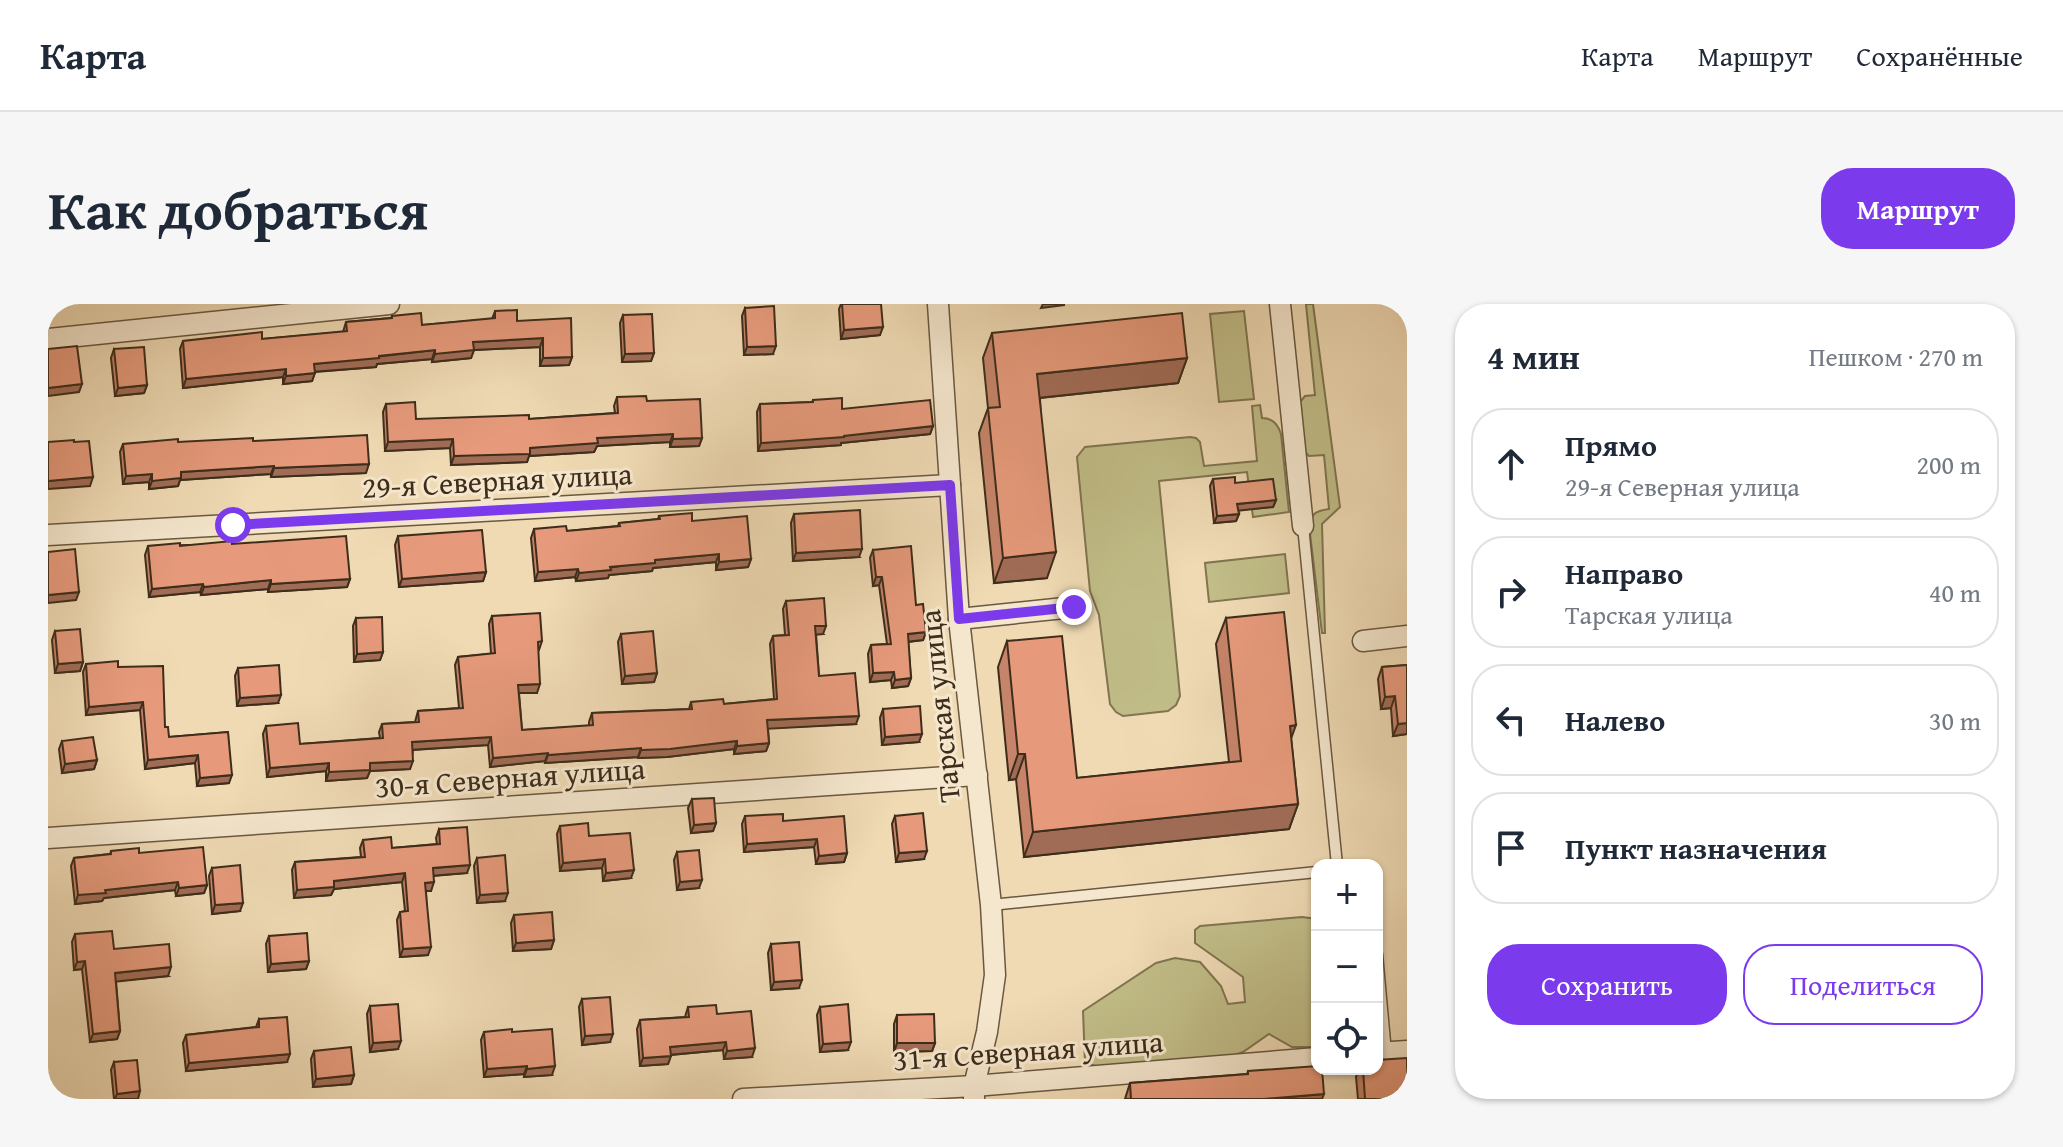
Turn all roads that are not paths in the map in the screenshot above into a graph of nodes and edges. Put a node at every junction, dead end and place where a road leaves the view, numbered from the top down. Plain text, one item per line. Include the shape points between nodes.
1 (389, 304) edge
2 (938, 304) edge
3 (1280, 304) edge
4 (48, 339) edge
5 (950, 485) junction
6 (1303, 526) joint
7 (48, 535) edge
8 (1074, 607) dead end
9 (959, 619) junction
10 (1407, 636) edge
11 (1363, 641) dead end
12 (977, 775) junction
13 (48, 838) edge
14 (1336, 859) edge
15 (1311, 873) edge
16 (991, 905) junction
17 (1407, 1051) edge
18 (1383, 1053) edge
19 (1311, 1059) edge
20 (974, 1093) edge
21 (743, 1099) edge

1 - 4 street
2 - 5 street, Тарская улица
3 - 6 street
5 - 7 street, 29-я Северная улица
5 - 9 street, Тарская улица
6 - 14 lane
8 - 9 street
9 - 12 street, Тарская улица
10 - 11 street
12 - 13 street, 30-я Северная улица
12 - 16 street, Тарская улица
15 - 16 lane
16 - 20 street, Тарская улица via 995,975
17 - 18 street
19 - 20 street, 31-я Северная улица
20 - 21 street, 31-я Северная улица

